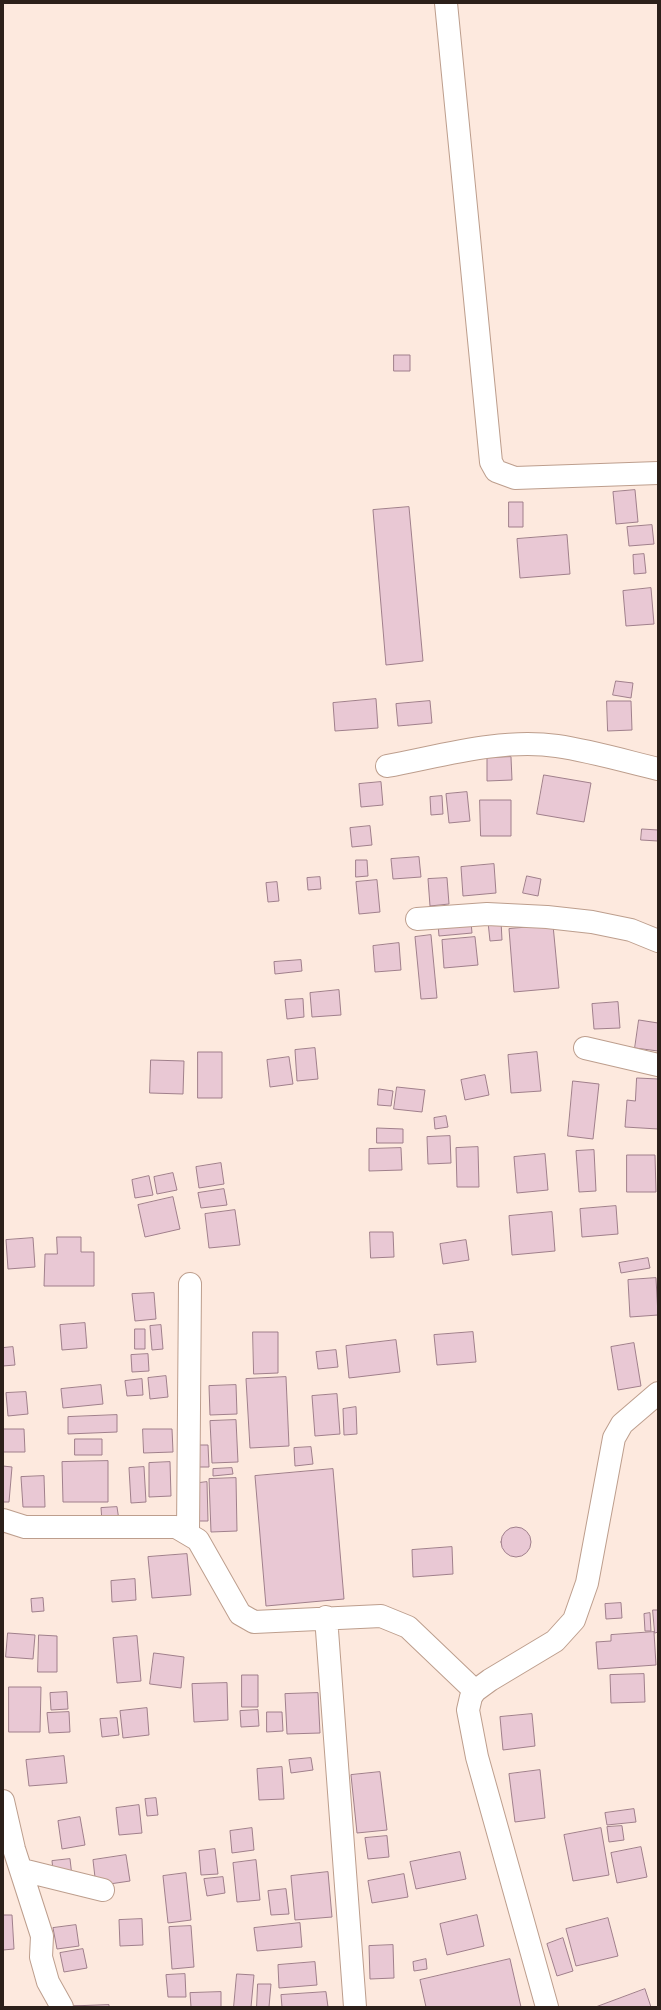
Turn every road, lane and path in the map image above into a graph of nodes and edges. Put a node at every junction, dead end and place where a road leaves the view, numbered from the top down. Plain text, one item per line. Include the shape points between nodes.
1 (446, 3) edge
2 (658, 473) edge
3 (387, 766) dead end
4 (658, 769) edge
5 (417, 919) dead end
6 (658, 941) edge
7 (585, 1048) dead end
8 (658, 1065) edge
9 (190, 1284) dead end
10 (658, 1393) edge
11 (3, 1520) edge
12 (188, 1532) junction
13 (326, 1617) junction
14 (475, 1691) junction
15 (3, 1801) edge
16 (22, 1870) junction
17 (103, 1890) dead end
18 (62, 2007) edge
19 (355, 2007) edge
20 (547, 2007) edge

1 - 2 street via 491,462 496,471 515,478
3 - 4 street via 486,748 520,745 556,746
5 - 6 street via 487,914 547,917 631,930
7 - 8 street
9 - 12 street
10 - 14 street via 622,1424 614,1438 587,1583 574,1620 555,1642
11 - 12 street via 25,1527 146,1526 176,1527
12 - 13 street via 198,1540 240,1614 254,1622
13 - 14 street via 381,1616 408,1627
13 - 19 street
14 - 20 street via 468,1710 477,1757
15 - 16 street
16 - 17 street
16 - 18 street via 42,1936 41,1957 48,1982

